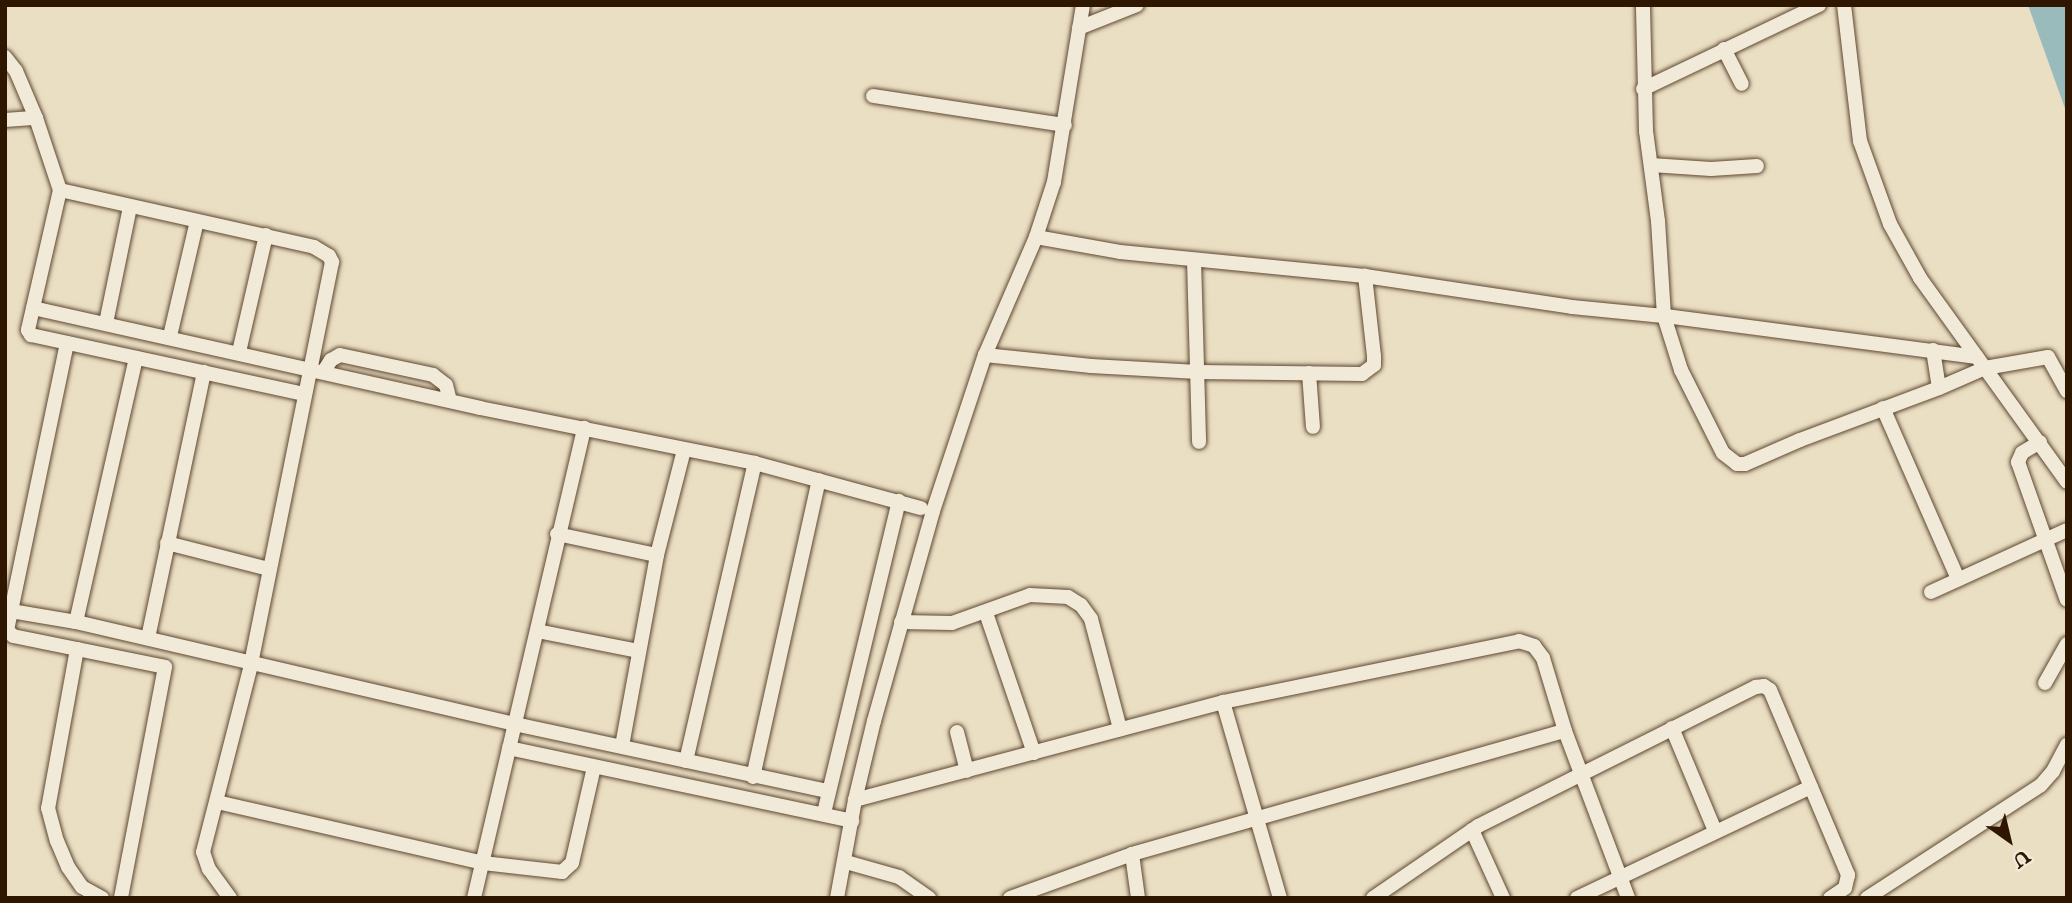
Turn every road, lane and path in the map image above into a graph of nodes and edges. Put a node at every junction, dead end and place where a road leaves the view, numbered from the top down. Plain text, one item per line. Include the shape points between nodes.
1 (1083, 5) edge
2 (1137, 5) edge
3 (1643, 5) edge
4 (1819, 5) edge
5 (1844, 5) edge
6 (1079, 27) junction
7 (1724, 49) junction
8 (5, 57) edge
9 (1742, 84) dead end
10 (1643, 89) junction
11 (873, 96) dead end
12 (36, 118) junction
13 (5, 120) edge
14 (1065, 125) junction
15 (1651, 165) junction
16 (1757, 166) dead end
17 (60, 190) junction
18 (130, 207) junction
19 (197, 221) junction
20 (266, 236) junction
21 (1036, 237) junction
22 (1194, 260) junction
23 (1365, 276) junction
24 (33, 308) junction
25 (1664, 316) junction
26 (106, 323) junction
27 (170, 336) junction
28 (67, 343) junction
29 (1933, 351) junction
30 (239, 352) junction
31 (985, 355) junction
32 (136, 358) junction
33 (1981, 362) junction
34 (317, 369) junction
35 (204, 372) junction
36 (1198, 372) junction
37 (1309, 373) junction
38 (1939, 388) junction
39 (2067, 391) edge
40 (305, 394) junction
41 (450, 401) junction
42 (1883, 408) junction
43 (1313, 427) dead end
44 (584, 428) junction
45 (1199, 442) dead end
46 (2040, 442) junction
47 (684, 450) junction
48 (755, 463) junction
49 (819, 480) junction
50 (2067, 482) edge
51 (899, 501) junction
52 (921, 508) dead end
53 (2067, 530) edge
54 (557, 534) junction
55 (2048, 538) junction
56 (167, 543) junction
57 (657, 555) junction
58 (269, 569) junction
59 (1958, 579) junction
60 (1931, 592) dead end
61 (2067, 600) edge
62 (11, 611) junction
63 (986, 613) junction
64 (76, 622) junction
65 (901, 622) junction
66 (537, 631) junction
67 (148, 638) junction
68 (2067, 644) edge
69 (171, 645) junction
70 (77, 649) junction
71 (639, 651) junction
72 (251, 665) junction
73 (164, 667) junction
74 (2045, 683) dead end
75 (1223, 702) junction
76 (515, 724) junction
77 (1672, 728) junction
78 (1120, 729) junction
79 (1565, 731) junction
80 (957, 732) dead end
81 (2067, 745) edge
82 (622, 746) junction
83 (509, 748) junction
84 (1034, 753) junction
85 (686, 761) junction
86 (594, 767) junction
87 (967, 771) junction
88 (1582, 774) junction
89 (753, 776) junction
90 (1811, 787) junction
91 (828, 791) junction
92 (855, 800) junction
93 (217, 802) junction
94 (824, 813) junction
95 (1254, 819) junction
96 (852, 821) junction
97 (1472, 830) junction
98 (1715, 831) junction
99 (1132, 853) junction
100 (846, 862) junction
101 (482, 863) junction
102 (1620, 877) junction
103 (102, 898) edge
104 (121, 898) edge
105 (230, 898) edge
106 (474, 898) edge
107 (838, 898) edge
108 (929, 898) edge
109 (1010, 898) edge
110 (1138, 898) edge
111 (1280, 898) edge
112 (1373, 898) edge
113 (1503, 898) edge
114 (1577, 898) edge
115 (1628, 898) edge
116 (1830, 898) edge
117 (1867, 898) edge

1 - 6 street
2 - 6 street
3 - 10 street
4 - 7 street
5 - 33 street via 1860,141 1880,201 1920,278
6 - 14 street
7 - 9 street
7 - 10 street
8 - 12 street
10 - 15 street
11 - 14 street
12 - 13 street
12 - 17 street
14 - 21 street via 1054,182
15 - 16 street
15 - 25 street
17 - 18 street
17 - 24 street
18 - 19 street
18 - 26 street
19 - 20 street
19 - 27 street
20 - 30 street
20 - 34 street via 314,247 332,262
21 - 22 street
21 - 31 street
22 - 23 street
22 - 36 street
23 - 25 street
23 - 37 street via 1374,365 1357,375
24 - 26 street
24 - 28 street via 31,335
25 - 29 street
25 - 42 street via 1681,370 1723,453 1733,463 1745,464
26 - 27 street
27 - 30 street
28 - 32 street
28 - 62 street
29 - 33 street
29 - 38 street
30 - 34 street
31 - 36 street
31 - 65 street
32 - 35 street
32 - 64 street
33 - 38 street
33 - 39 street via 2048,357
33 - 46 street
34 - 40 street
34 - 41 street
34 - 41 street via 340,355 433,375 446,385
35 - 40 street
35 - 56 street
36 - 37 street
36 - 45 street
37 - 43 street
38 - 42 street
40 - 58 street
41 - 44 street
42 - 59 street
44 - 47 street
44 - 54 street
46 - 50 street
46 - 55 street via 2022,453 2018,462
47 - 48 street
47 - 57 street
48 - 49 street
48 - 85 street
49 - 51 street
49 - 89 street
51 - 52 street
51 - 91 street
53 - 55 street
54 - 57 street
54 - 66 street
55 - 59 street
55 - 61 street
56 - 58 street
56 - 67 street
57 - 71 street
58 - 72 street
59 - 60 street
62 - 64 street
62 - 70 street via 9,634
63 - 65 street via 952,623
63 - 78 street via 1030,595 1068,597 1081,606 1091,619
63 - 84 street
64 - 67 street
65 - 92 street
66 - 71 street
66 - 76 street
67 - 69 street
68 - 74 street
69 - 72 street
69 - 73 street
70 - 73 street
70 - 103 street via 48,808 68,867 82,887
71 - 82 street
72 - 76 street
72 - 93 street
73 - 104 street
75 - 78 street
75 - 79 street via 1519,641 1534,646 1543,658
75 - 95 street
76 - 82 street
76 - 83 street
77 - 88 street
77 - 90 street via 1764,686 1770,690
77 - 98 street
78 - 84 street
79 - 88 street
79 - 95 street
80 - 87 street
81 - 117 street via 2041,785
82 - 85 street
83 - 86 street
83 - 101 street
84 - 87 street
85 - 89 street
86 - 94 street
86 - 101 street via 572,863 566,871
87 - 92 street
88 - 97 street
88 - 102 street
89 - 91 street
90 - 98 street
90 - 116 street via 1848,875 1845,888
91 - 94 street
92 - 96 street
93 - 101 street
93 - 105 street via 204,859
94 - 96 street
95 - 99 street
95 - 111 street
96 - 100 street
97 - 112 street
97 - 113 street
98 - 102 street
99 - 109 street
99 - 110 street
100 - 107 street
100 - 108 street via 899,877
101 - 106 street
102 - 114 street
102 - 115 street

